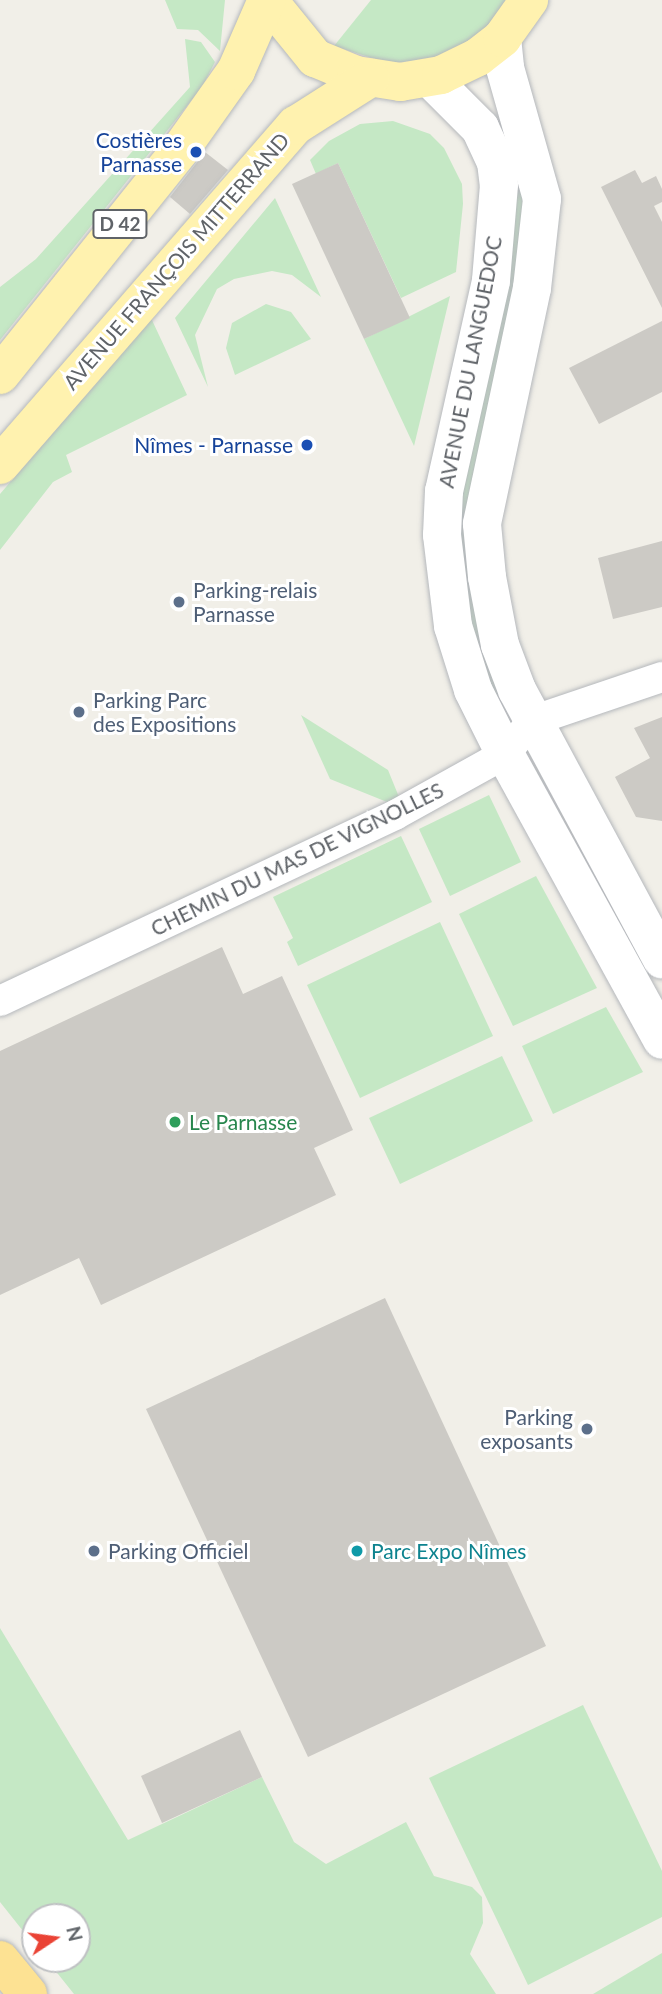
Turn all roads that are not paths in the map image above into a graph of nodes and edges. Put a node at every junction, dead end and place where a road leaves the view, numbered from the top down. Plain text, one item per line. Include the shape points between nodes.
1 (267, 0) edge
2 (529, 0) edge
3 (502, 38) junction
4 (430, 78) junction
5 (370, 79) junction
6 (0, 375) edge
7 (0, 465) edge
8 (662, 677) edge
9 (532, 722) junction
10 (505, 754) junction
11 (662, 959) edge
12 (0, 1001) edge
13 (662, 1040) edge
14 (0, 1960) edge
15 (28, 1994) edge

1 - 5 main road via 315,58
1 - 6 main road, D 42 via 236,71 180,150
2 - 3 main road
3 - 4 main road via 462,67
3 - 9 street, AVENUE DU LANGUEDOC via 505,68 542,199 532,288 482,524 500,645
4 - 5 main road
4 - 10 street, AVENUE DU LANGUEDOC via 480,128 496,162 499,185 491,281 452,438 442,535 453,626 473,690
5 - 7 main road, AVENUE FRANÇOIS MITTERRAND via 296,125
8 - 9 street
9 - 10 street, CHEMIN DU MAS DE VIGNOLLES
9 - 11 street, AVENUE DU LANGUEDOC
10 - 12 street, CHEMIN DU MAS DE VIGNOLLES via 395,815
10 - 13 street, AVENUE DU LANGUEDOC
14 - 15 highway

